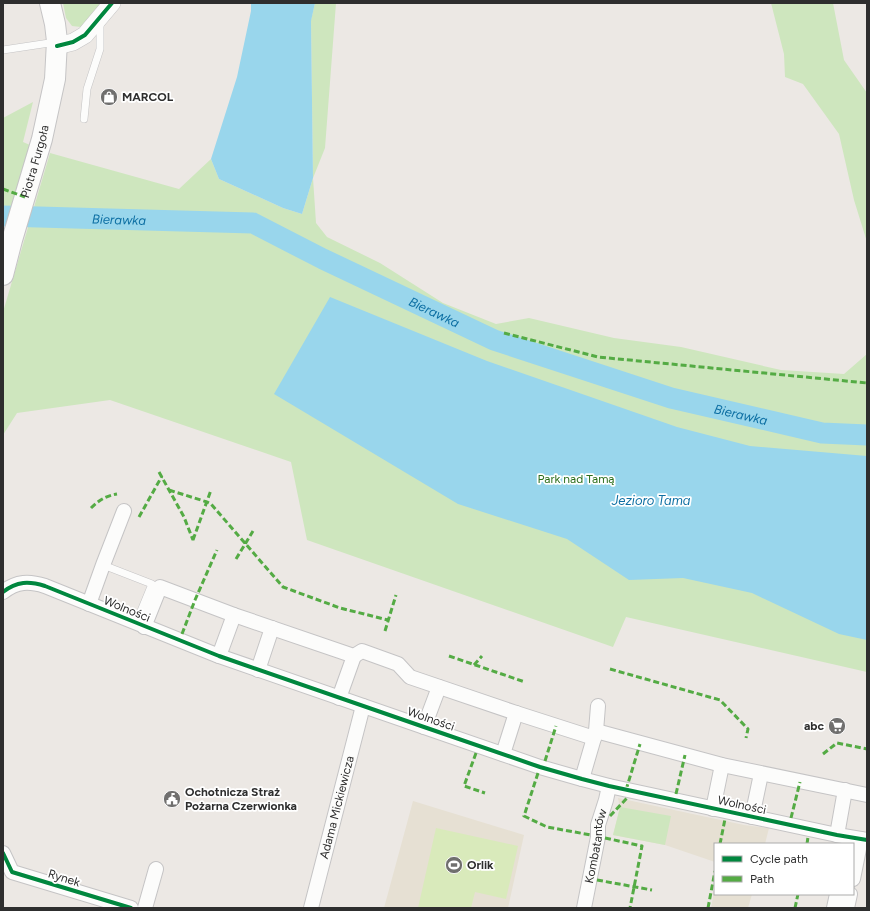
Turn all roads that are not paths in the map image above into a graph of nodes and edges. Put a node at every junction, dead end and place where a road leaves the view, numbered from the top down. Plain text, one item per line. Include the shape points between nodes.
1 (50, 3) edge
2 (112, 3) edge
3 (100, 18) junction
4 (57, 44) junction
5 (3, 50) edge
6 (84, 119) dead end
7 (3, 275) edge
8 (124, 511) dead end
9 (103, 565) junction
10 (3, 592) edge
11 (89, 604) junction
12 (234, 615) junction
13 (140, 625) junction
14 (272, 628) junction
15 (219, 656) junction
16 (354, 656) junction
17 (258, 670) junction
18 (439, 687) junction
19 (339, 698) junction
20 (364, 706) junction
21 (598, 706) dead end
22 (516, 713) junction
23 (424, 728) junction
24 (595, 735) junction
25 (503, 754) junction
26 (722, 765) junction
27 (761, 774) junction
28 (582, 779) junction
29 (609, 786) junction
30 (845, 790) junction
31 (867, 795) edge
32 (713, 809) junction
33 (752, 817) junction
34 (852, 839) edge
35 (3, 854) edge
36 (156, 869) dead end
37 (837, 895) edge
38 (850, 895) edge
39 (131, 908) edge
40 (145, 908) edge
41 (310, 908) edge
42 (584, 908) edge
43 (834, 908) edge
44 (847, 908) edge

1 - 4 main road, Piotra Furgoła
2 - 3 street
3 - 4 street via 85,35 73,42
3 - 6 lane via 100,49 87,89
4 - 5 lane
4 - 7 main road, Piotra Furgoła via 55,79 42,139
8 - 9 street
9 - 11 street
9 - 13 lane via 152,584
10 - 11 street, Wolności via 23,582 36,583
11 - 13 street, Wolności
12 - 13 street via 160,587
12 - 14 street
12 - 15 street
13 - 15 street, Wolności
14 - 16 street
14 - 17 street
15 - 17 street, Wolności
16 - 18 street via 362,651 398,664 410,677
16 - 19 street
17 - 19 street, Wolności
18 - 22 street
18 - 23 street, Wolności
19 - 20 street, Wolności
20 - 23 street, Wolności
20 - 41 street, Adama Mickiewicza
21 - 24 street
22 - 24 street
22 - 25 street
23 - 25 street, Wolności
24 - 26 street
24 - 28 street
25 - 28 street, Wolności
26 - 27 street
26 - 32 street
27 - 30 street
27 - 33 street
28 - 29 street, Wolności
29 - 32 street, Wolności
29 - 42 street, Kombatantów via 598,824 598,837
30 - 31 street
30 - 34 street
32 - 33 street, Wolności
33 - 34 street, Wolności
35 - 39 street, Rynek via 12,872
36 - 40 street
37 - 43 street
38 - 44 street

